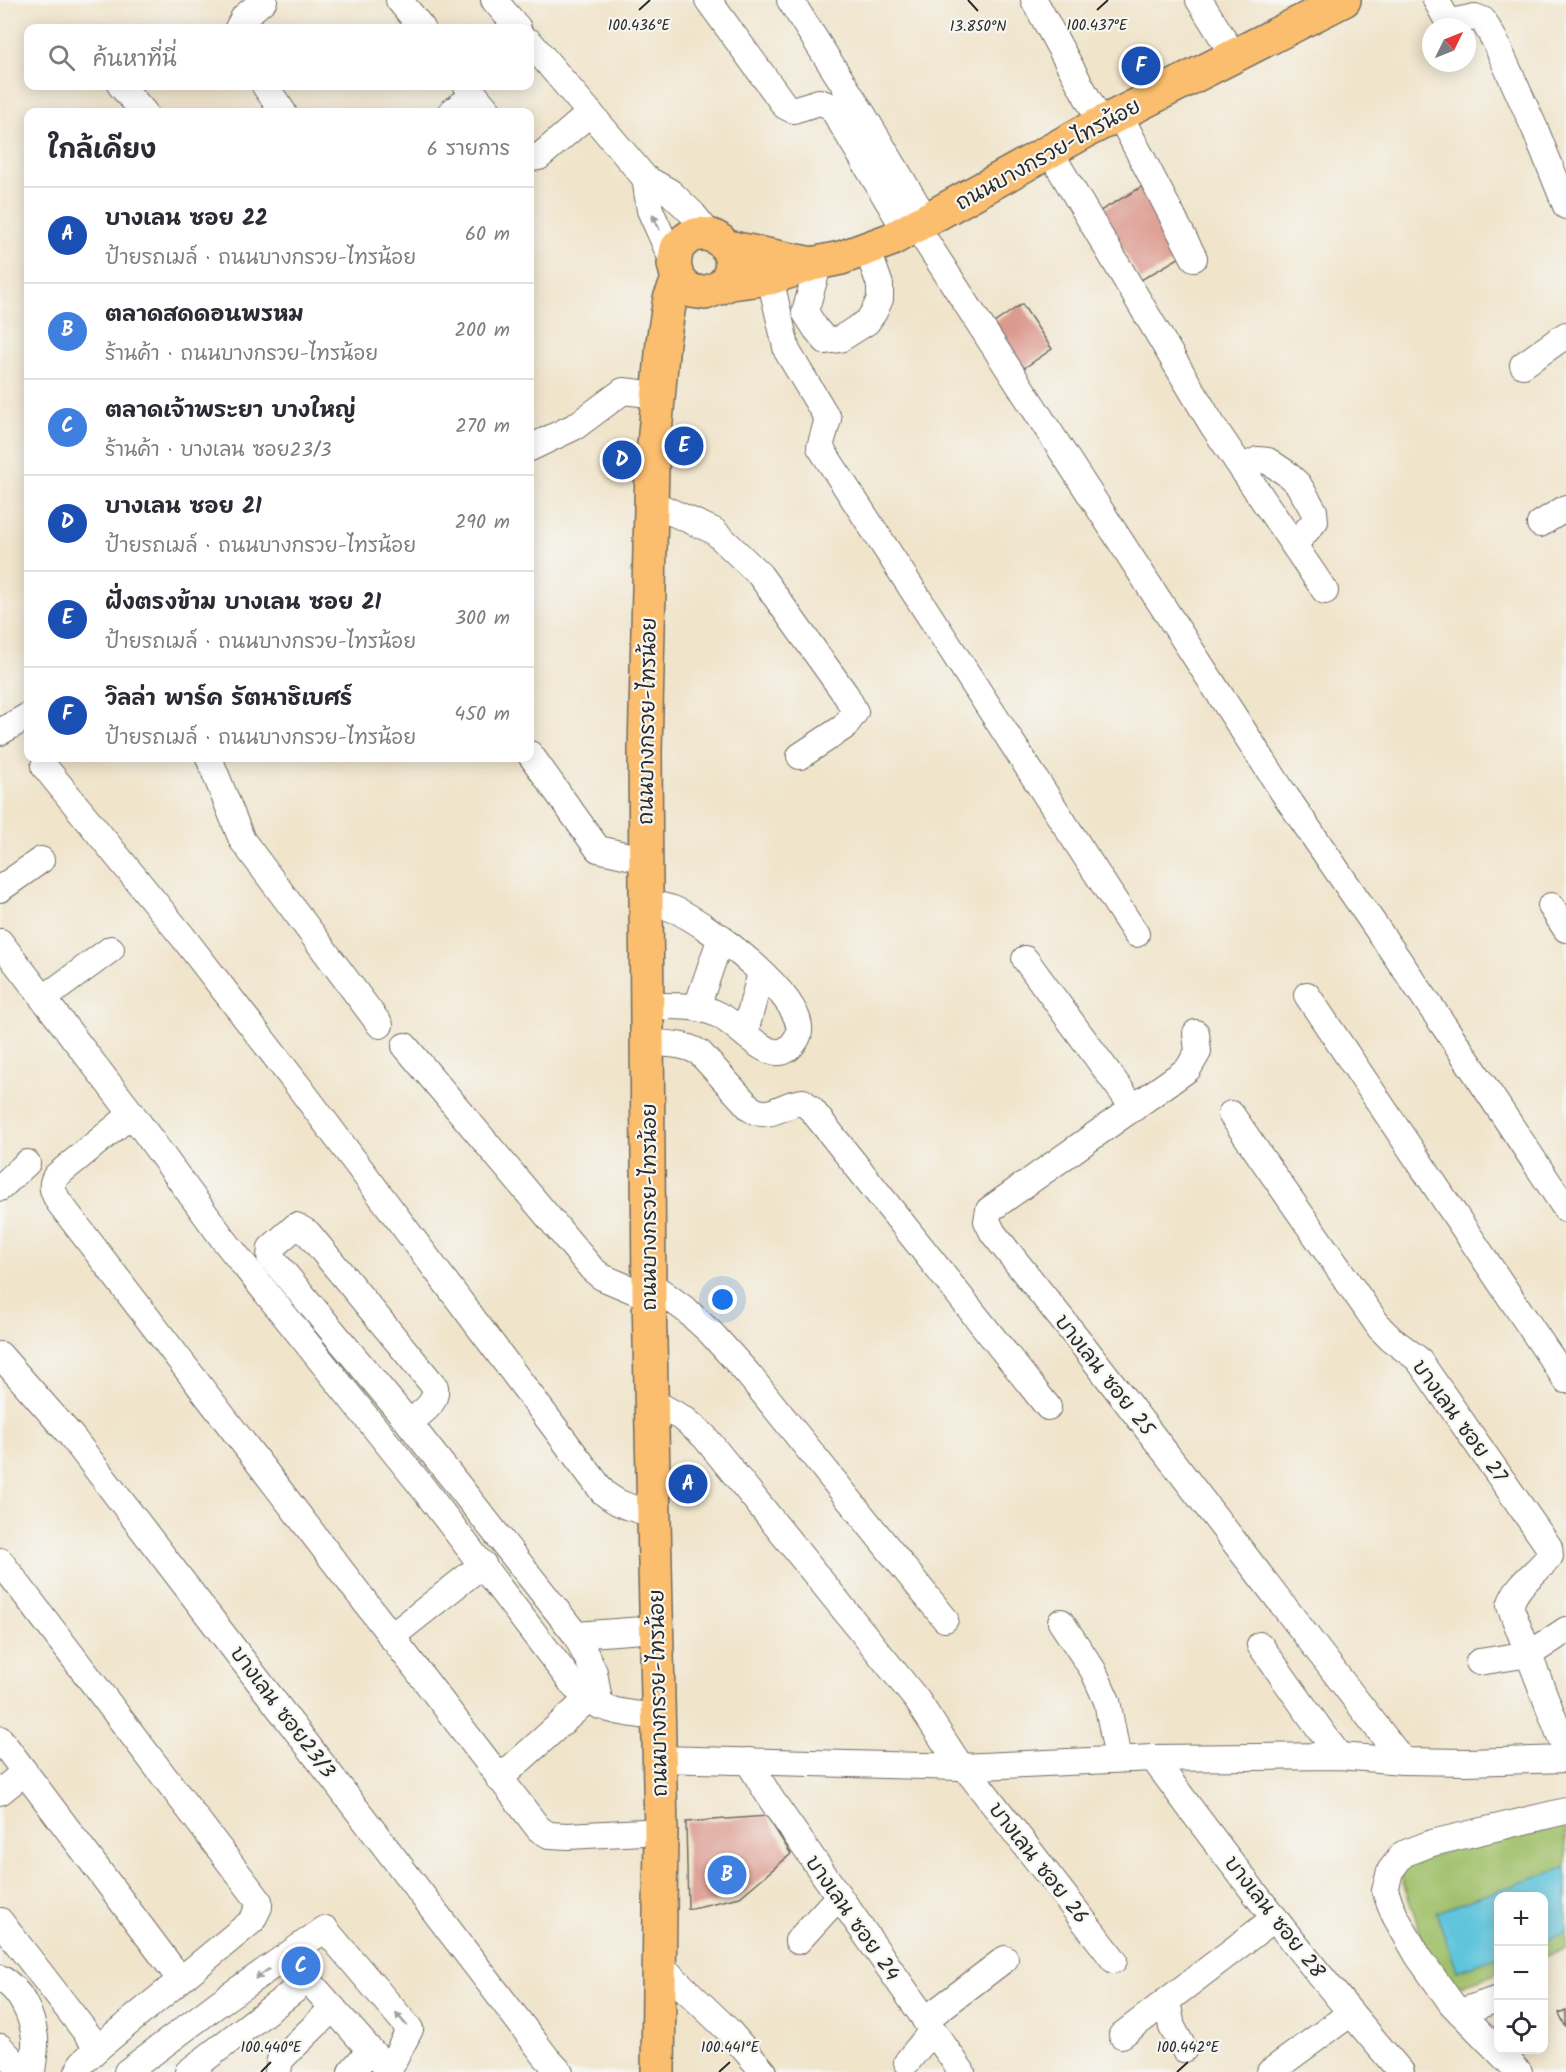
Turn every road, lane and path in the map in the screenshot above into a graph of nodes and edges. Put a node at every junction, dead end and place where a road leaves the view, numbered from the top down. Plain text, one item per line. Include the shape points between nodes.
1 (264, 0) edge
2 (399, 0) edge
3 (494, 0) edge
4 (708, 0) edge
5 (789, 0) edge
6 (1034, 0) edge
7 (1199, 0) edge
8 (1344, 0) edge
9 (1436, 0) edge
10 (240, 24) edge
11 (419, 24) edge
12 (515, 24) edge
13 (534, 47) edge
14 (1234, 56) junction
15 (125, 90) edge
16 (268, 90) edge
17 (477, 98) edge
18 (140, 108) edge
19 (280, 108) edge
20 (458, 108) edge
21 (590, 112) junction
22 (1110, 119) junction
23 (1050, 152) junction
24 (534, 158) edge
25 (645, 178) junction
26 (1566, 207) edge
27 (916, 226) junction
28 (718, 241) junction
29 (867, 248) junction
30 (1194, 258) dead end
31 (815, 263) junction
32 (770, 278) junction
33 (694, 281) junction
34 (1566, 335) edge
35 (1523, 365) dead end
36 (658, 395) junction
37 (534, 446) edge
38 (1242, 468) junction
39 (651, 503) junction
40 (1566, 508) edge
41 (1540, 524) dead end
42 (1294, 545) junction
43 (1325, 591) dead end
44 (800, 756) dead end
45 (534, 760) edge
46 (211, 762) edge
47 (44, 766) dead end
48 (41, 860) dead end
49 (646, 860) junction
50 (0, 889) edge
51 (646, 903) junction
52 (1551, 906) dead end
53 (1566, 929) edge
54 (1136, 934) dead end
55 (721, 938) junction
56 (0, 942) edge
57 (111, 949) dead end
58 (1025, 959) dead end
59 (761, 973) junction
60 (1307, 995) dead end
61 (43, 999) junction
62 (647, 1005) junction
63 (697, 1007) junction
64 (380, 1025) dead end
65 (745, 1032) junction
66 (1196, 1033) dead end
67 (648, 1043) junction
68 (405, 1046) dead end
69 (1134, 1108) junction
70 (132, 1114) junction
71 (1231, 1114) dead end
72 (27, 1163) dead end
73 (0, 1188) edge
74 (1566, 1209) edge
75 (649, 1290) junction
76 (0, 1355) edge
77 (1566, 1380) edge
78 (651, 1401) junction
79 (1048, 1407) dead end
80 (410, 1423) junction
81 (654, 1514) junction
82 (0, 1561) edge
83 (483, 1564) junction
84 (945, 1619) dead end
85 (1060, 1622) dead end
86 (656, 1629) junction
87 (1566, 1630) edge
88 (576, 1635) junction
89 (390, 1637) junction
90 (1260, 1645) dead end
91 (1530, 1654) junction
92 (1479, 1662) dead end
93 (593, 1703) junction
94 (658, 1718) junction
95 (0, 1739) edge
96 (1566, 1751) edge
97 (1339, 1756) junction
98 (1153, 1758) junction
99 (660, 1759) junction
100 (1118, 1759) junction
101 (1566, 1759) edge
102 (748, 1761) junction
103 (1403, 1761) junction
104 (963, 1767) junction
105 (25, 1772) junction
106 (499, 1779) junction
107 (0, 1792) edge
108 (1566, 1811) edge
109 (661, 1831) junction
110 (839, 1896) junction
111 (1275, 1918) junction
112 (0, 1921) edge
113 (798, 1941) dead end
114 (1005, 1959) dead end
115 (1114, 1960) dead end
116 (660, 1965) junction
117 (0, 1978) edge
118 (180, 1979) junction
119 (1495, 2000) edge
120 (1167, 2001) junction
121 (333, 2008) junction
122 (1460, 2012) junction
123 (1351, 2013) junction
124 (928, 2025) junction
125 (1122, 2035) dead end
126 (223, 2044) junction
127 (0, 2047) edge
128 (98, 2048) junction
129 (1184, 2049) dead end
130 (370, 2050) junction
131 (907, 2062) dead end
132 (390, 2071) edge
133 (27, 2072) edge
134 (32, 2072) edge
135 (78, 2072) edge
136 (127, 2072) edge
137 (188, 2072) edge
138 (218, 2072) edge
139 (278, 2072) edge
140 (351, 2072) edge
141 (560, 2072) edge
142 (658, 2072) edge
143 (765, 2072) edge
144 (962, 2072) edge
145 (1270, 2072) edge
146 (1401, 2072) edge
147 (1519, 2072) edge

1 - 10 street
2 - 11 street
3 - 12 street
4 - 27 street via 785,106 793,110 819,102 831,106
5 - 27 street via 862,113
6 - 22 street
7 - 14 street
8 - 14 main road, ถนนบางกรวย-ไทรน้อย
9 - 26 street via 1452,22 1475,16 1483,20 1535,129
13 - 21 street
14 - 22 main road, ถนนบางกรวย-ไทรน้อย
15 - 18 street
16 - 19 street
17 - 20 street
21 - 24 street
21 - 25 street
22 - 23 main road, ถนนบางกรวย-ไทรน้อย
22 - 30 street
23 - 27 main road, ถนนบางกรวย-ไทรน้อย
23 - 38 street via 1190,389
25 - 28 street via 670,192
33 -> 25 street via 650,210
27 - 29 main road, ถนนบางกรวย-ไทรน้อย
27 - 74 street via 1283,792
28 - 31 main road, ถนนบางกรวย-ไทรน้อย
28 - 33 main road via 732,262 729,276
28 - 33 main road via 691,236 677,248
29 - 31 main road, ถนนบางกรวย-ไทรน้อย
29 - 31 street via 880,285 880,298 867,322 840,339 826,341 805,312
31 - 32 main road, ถนนบางกรวย-ไทรน้อย
32 - 33 main road, ถนนบางกรวย-ไทรน้อย via 731,283
32 - 54 street via 787,351 828,419 820,447
33 - 36 main road, ถนนบางกรวย-ไทรน้อย via 670,299
34 - 35 street
36 - 37 street via 623,391 576,426
36 - 39 main road, ถนนบางกรวย-ไทรน้อย
38 - 42 street
38 - 42 street via 1258,460 1268,461 1298,484 1314,511 1315,521
39 - 44 street via 714,531 760,575 846,695 855,712 844,727
39 - 49 main road, ถนนบางกรวย-ไทรน้อย
40 - 41 street
42 - 43 street
45 - 49 street via 598,849
46 - 64 street via 242,840
47 - 81 street via 299,1087 603,1492 627,1507
48 - 50 street
49 - 51 main road, ถนนบางกรวย-ไทรน้อย
51 - 55 street via 674,910
51 - 62 main road, ถนนบางกรวย-ไทรน้อย
52 - 53 street
55 - 59 street
55 - 63 street
56 - 61 street
57 - 61 street
58 - 69 street
59 - 65 street
59 - 65 street via 792,1006 799,1035 788,1049 778,1053 764,1049
60 - 77 street
61 - 70 street
62 - 63 street
62 - 67 main road, ถนนบางกรวย-ไทรน้อย
63 - 65 street via 717,1014
66 - 69 street, บางเลน ซอย 25 via 1198,1052 1188,1069
67 - 75 main road, ถนนบางกรวย-ไทรน้อย
67 - 79 street via 676,1044 700,1053 759,1114 803,1102 812,1110
68 - 75 street via 592,1269 602,1277
69 - 103 street, บางเลน ซอย 25 via 989,1210 987,1221
70 - 83 street via 224,1240
70 - 89 street via 56,1176 52,1190
71 - 91 street, บางเลน ซอย 27 via 1380,1328 1418,1359 1549,1547 1550,1556 1522,1584 1510,1606
72 - 73 street
75 - 78 main road, ถนนบางกรวย-ไทรน้อย
75 - 84 street via 687,1310 748,1374
76 - 141 street, บางเลน ซอย23/3 via 72,1437
78 - 81 main road, ถนนบางกรวย-ไทรน้อย
78 - 104 street, บางเลน ซอย 26 via 684,1419 704,1436 917,1700
80 - 80 street via 434,1401 435,1387 308,1233 296,1226 271,1248 270,1256
80 - 88 street
81 - 86 main road, ถนนบางกรวย-ไทรน้อย
82 - 118 street via 259,1901 252,1921
83 - 89 street
83 - 93 street via 575,1687
85 - 100 street via 1093,1670 1107,1701
86 - 88 street
86 - 94 main road, ถนนบางกรวย-ไทรน้อย
87 - 91 street
88 - 93 street via 594,1672
89 - 106 street
90 - 97 street
91 - 92 street
91 - 96 street, บางเลน ซอย 27
93 - 94 street
93 - 106 street
94 - 99 main road, ถนนบางกรวย-ไทรน้อย
95 - 105 street
97 - 98 street
97 - 103 street
98 - 100 street
98 - 111 street, บางเลน ซอย 28
99 - 102 street
99 - 109 main road, ถนนบางกรวย-ไทรน้อย
100 - 104 street
101 - 103 street
102 - 104 street
102 - 110 street, บางเลน ซอย 24
104 - 115 street, บางเลน ซอย 26
105 - 107 street
105 - 118 street
106 - 109 street via 530,1820 549,1835
108 - 122 street via 1432,1844 1403,1854 1390,1871 1385,1891 1395,1916 1418,1956
109 - 116 main road, ถนนบางกรวย-ไทรน้อย
110 - 113 street
110 - 124 street, บางเลน ซอย 24
111 - 120 street
111 - 123 street, บางเลน ซอย 28
112 - 128 street
114 - 124 street
116 - 142 main road, ถนนบางกรวย-ไทรน้อย
116 - 143 street
117 - 134 street via 16,1992 29,2013 35,2040
118 - 128 street
119 - 122 street
120 - 125 street
120 - 129 street via 1172,2027
121 - 126 street via 308,1980
121 - 130 street
121 - 139 street via 280,2060
122 - 147 street
123 - 145 street
123 - 146 street, บางเลน ซอย 28
124 - 131 street
124 - 144 street, บางเลน ซอย 24
126 - 137 street
126 - 138 street
127 - 133 street
128 - 135 street
130 - 132 street
130 - 140 street
132 -> 136 street via 410,2029 326,1929

